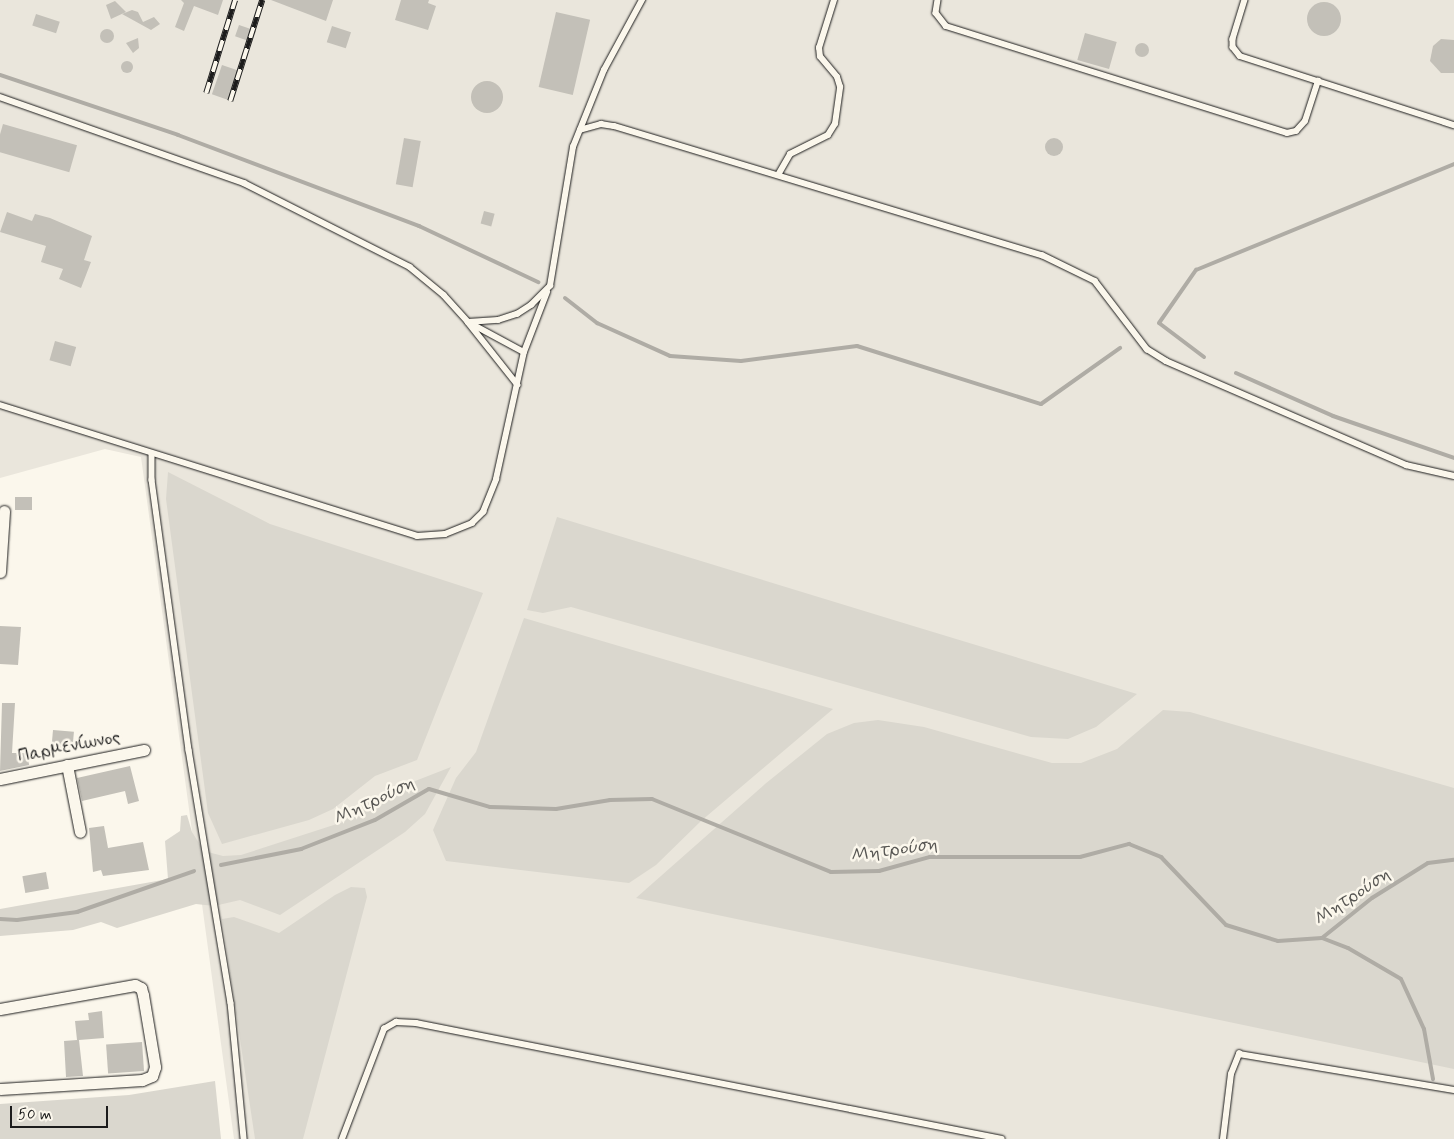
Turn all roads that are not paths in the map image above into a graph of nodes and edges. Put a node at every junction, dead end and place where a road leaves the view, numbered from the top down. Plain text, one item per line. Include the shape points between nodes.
1 (642, 0) edge
2 (834, 0) edge
3 (938, 0) edge
4 (1245, 0) edge
5 (1318, 81) junction
6 (0, 97) edge
7 (1454, 125) edge
8 (580, 130) junction
9 (778, 175) junction
10 (550, 286) junction
11 (468, 322) junction
12 (524, 352) junction
13 (518, 385) junction
14 (0, 405) edge
15 (152, 454) junction
16 (1454, 476) edge
17 (4, 511) dead end
18 (0, 572) edge
19 (144, 750) dead end
20 (67, 765) junction
21 (0, 779) edge
22 (80, 832) dead end
23 (0, 1009) edge
24 (0, 1089) edge
25 (1454, 1090) edge
26 (244, 1139) edge
27 (342, 1139) edge
28 (1002, 1139) edge
29 (1223, 1139) edge

1 - 8 lane via 604,70
2 - 9 lane via 819,48 820,57 837,77 840,87 836,124 828,135 790,154
3 - 5 lane via 936,13 946,26 1287,133 1296,131 1305,121
4 - 5 lane via 1233,39 1233,47 1240,56
5 - 7 lane
6 - 11 lane via 244,183 334,226 410,267 444,295
8 - 9 lane via 601,124 614,126
8 - 10 lane via 573,147
9 - 16 lane via 1042,255 1073,268 1095,281 1147,349 1166,361 1406,465
10 - 11 lane via 517,314
10 - 12 lane via 535,316
11 - 12 lane
11 - 13 lane
12 - 13 lane
13 - 15 lane via 496,479 483,512 472,523 438,536 417,536
14 - 15 lane
15 - 26 lane via 152,480 189,750 231,1003
17 - 18 street
19 - 20 street, Παρμενίωνος
20 - 21 street, Παρμενίωνος
20 - 22 street
23 - 24 street via 135,986 141,988 155,1067 152,1076 142,1080
25 - 29 lane via 1239,1054 1231,1074
27 - 28 lane via 384,1029 396,1022 416,1023

